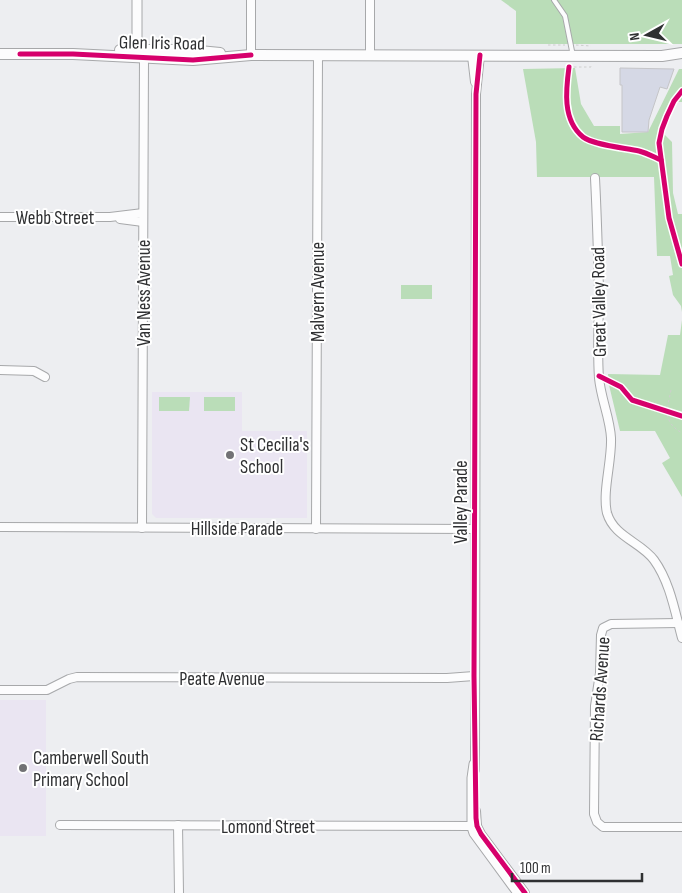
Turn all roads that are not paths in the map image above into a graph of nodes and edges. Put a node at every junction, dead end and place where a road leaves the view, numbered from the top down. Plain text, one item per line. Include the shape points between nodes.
1 (137, 0) edge
2 (251, 0) edge
3 (370, 0) edge
4 (554, 0) edge
5 (682, 53) edge
6 (0, 54) edge
7 (73, 54) junction
8 (140, 54) junction
9 (251, 55) junction
10 (318, 55) junction
11 (370, 55) junction
12 (476, 56) junction
13 (573, 56) junction
14 (662, 56) junction
15 (682, 60) edge
16 (595, 178) dead end
17 (143, 213) junction
18 (0, 217) edge
19 (110, 217) junction
20 (143, 222) junction
21 (0, 370) edge
22 (45, 377) dead end
23 (0, 527) edge
24 (142, 528) junction
25 (316, 529) junction
26 (474, 529) junction
27 (678, 623) junction
28 (682, 638) edge
29 (474, 679) junction
30 (0, 690) edge
31 (474, 764) joint
32 (60, 825) dead end
33 (178, 825) junction
34 (474, 826) junction
35 (682, 828) edge
36 (179, 893) edge
37 (518, 893) edge
38 (525, 893) edge

1 - 8 street
2 - 9 street
3 - 11 street
4 - 13 lane via 565,16
5 - 14 main road, Glen Iris Road
6 - 7 main road, Glen Iris Road
7 - 8 main road, Glen Iris Road
7 - 8 main road, Glen Iris Road via 125,57
8 - 9 main road, Glen Iris Road via 189,50
8 - 9 main road, Glen Iris Road via 194,60
8 - 17 street, Van Ness Avenue
9 - 10 main road, Glen Iris Road
10 - 11 main road, Glen Iris Road
10 - 25 street, Malvern Avenue
11 - 12 main road, Glen Iris Road
12 - 13 main road, Glen Iris Road
12 - 26 street, Valley Parade
13 - 14 main road, Glen Iris Road
14 - 15 main road, Glen Iris Road
16 - 27 street, Great Valley Road via 599,376 611,440 606,505 615,528 643,547 661,571
17 - 19 street, Webb Street
17 - 20 street, Van Ness Avenue
18 - 19 street, Webb Street
19 - 20 street, Webb Street
20 - 24 street, Van Ness Avenue
21 - 22 street via 34,371
23 - 24 street, Hillside Parade
24 - 25 street, Hillside Parade
25 - 26 street, Hillside Parade
26 - 29 street, Valley Parade
27 - 28 street, Great Valley Road
27 - 35 street, Richards Avenue via 611,624 604,626 601,632 601,668 595,706 594,814 598,824 605,827
29 - 30 street, Peate Avenue via 77,677 47,690
29 - 31 street, Valley Parade
31 - 34 street, Valley Parade
32 - 33 street, Lomond Street
33 - 34 street, Lomond Street
33 - 36 street
34 - 37 street via 474,833
34 - 38 street

